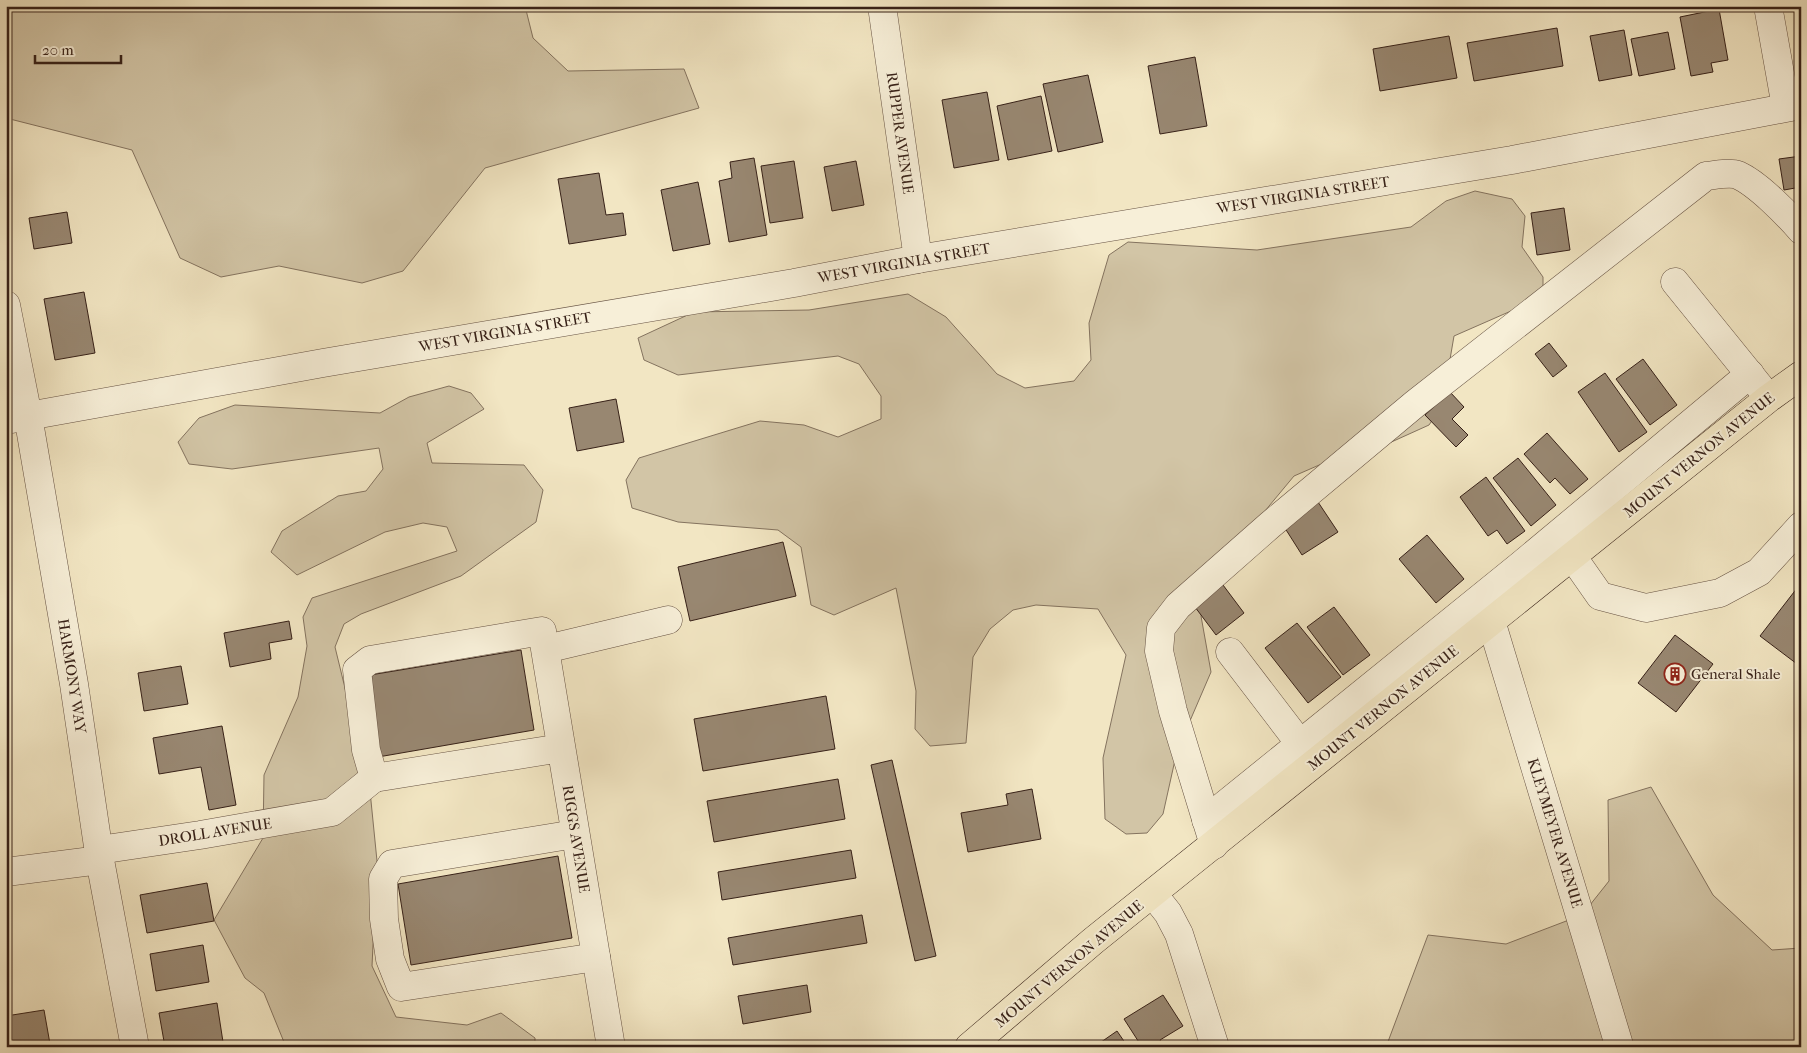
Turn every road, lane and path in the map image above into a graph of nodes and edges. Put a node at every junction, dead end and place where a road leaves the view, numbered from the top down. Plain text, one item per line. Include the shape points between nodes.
1 (882, 6) edge
2 (1768, 6) edge
3 (1793, 106) edge
4 (1801, 230) edge
5 (918, 259) junction
6 (1675, 282) dead end
7 (6, 305) edge
8 (1750, 374) junction
9 (1801, 375) edge
10 (1769, 398) junction
11 (17, 418) edge
12 (1801, 526) edge
13 (1572, 556) junction
14 (668, 620) dead end
15 (1491, 621) junction
16 (544, 640) junction
17 (1230, 652) dead end
18 (561, 748) junction
19 (1308, 754) junction
20 (374, 778) junction
21 (1210, 833) junction
22 (575, 834) junction
23 (99, 855) junction
24 (6, 872) edge
25 (1153, 894) junction
26 (596, 958) junction
27 (1619, 1045) dead end
28 (135, 1047) edge
29 (610, 1047) edge
30 (969, 1047) edge
31 (1215, 1047) edge

1 - 5 street, RUPPER AVENUE
2 - 3 street
3 - 5 street, WEST VIRGINIA STREET via 1512,160
4 - 21 street via 1786,212 1737,174 1706,176 1416,403 1178,606 1161,628 1159,651 1173,711
5 - 11 street, WEST VIRGINIA STREET via 794,284
6 - 8 street
7 - 11 street, HARMONY WAY
8 - 10 street
8 - 19 street via 1521,565
9 - 10 main road, MOUNT VERNON AVENUE
10 - 13 main road, MOUNT VERNON AVENUE
11 - 23 street, HARMONY WAY via 74,684
12 - 13 street via 1759,572 1720,593 1646,608 1600,596
13 - 15 main road, MOUNT VERNON AVENUE
14 - 16 street
15 - 19 main road, MOUNT VERNON AVENUE
15 - 27 street, KLEYMEYER AVENUE
16 - 18 street, RIGGS AVENUE
16 - 20 street via 370,660 357,670 366,750
17 - 19 street
18 - 20 street
18 - 22 street, RIGGS AVENUE
19 - 21 main road, MOUNT VERNON AVENUE
20 - 23 street, DROLL AVENUE via 332,812
21 - 25 main road, MOUNT VERNON AVENUE
22 - 26 street, RIGGS AVENUE
22 - 26 street via 392,864 383,879 390,959 400,987
23 - 24 street, DROLL AVENUE
23 - 28 street, HARMONY WAY
25 - 30 main road, MOUNT VERNON AVENUE
25 - 31 street via 1168,912 1179,934
26 - 29 street, RIGGS AVENUE

